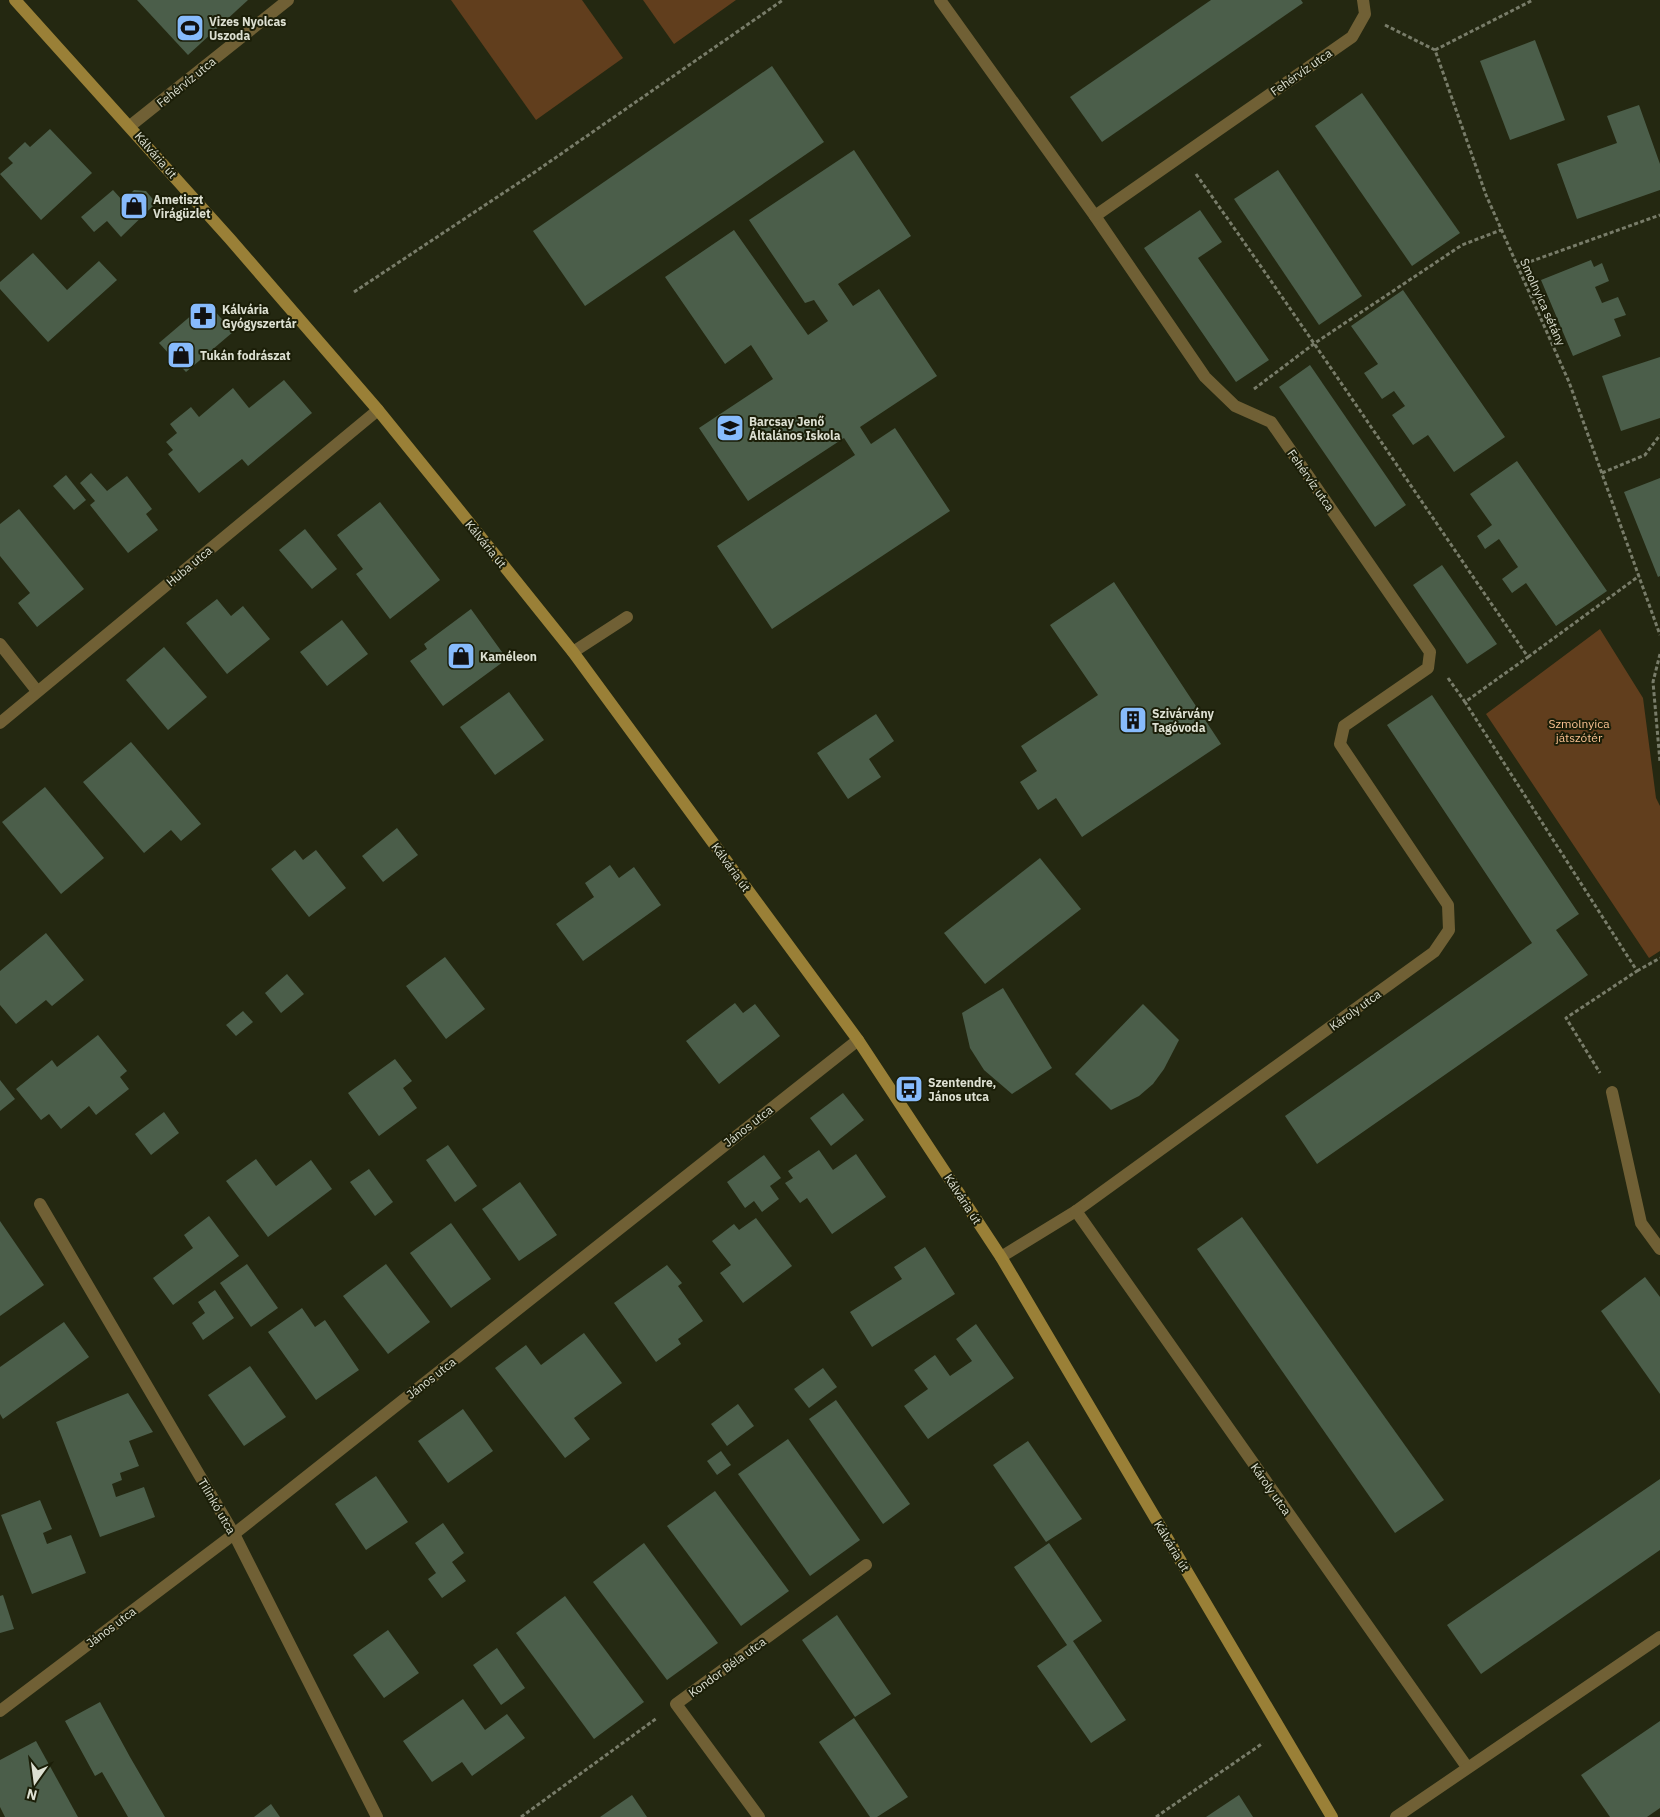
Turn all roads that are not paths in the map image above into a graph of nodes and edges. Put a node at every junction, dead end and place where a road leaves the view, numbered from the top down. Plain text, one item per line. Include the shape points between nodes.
1 (15, 0) edge
2 (288, 0) edge
3 (940, 0) edge
4 (1363, 0) edge
5 (130, 126) junction
6 (1095, 216) junction
7 (378, 410) junction
8 (627, 617) dead end
9 (0, 644) edge
10 (573, 652) junction
11 (37, 691) junction
12 (0, 723) edge
13 (1340, 744) joint
14 (858, 1040) junction
15 (1612, 1092) road end
16 (40, 1204) dead end
17 (1076, 1211) junction
18 (1660, 1249) edge
19 (1001, 1256) junction
20 (234, 1534) junction
21 (866, 1565) dead end
22 (1660, 1637) edge
23 (0, 1711) edge
24 (1467, 1768) junction
25 (376, 1817) edge
26 (759, 1817) edge
27 (1332, 1817) edge
28 (1396, 1817) edge

1 - 5 street, Kálvária út
2 - 5 street, Fehérvíz utca
3 - 6 street, Fehérvíz utca
4 - 6 street, Fehérvíz utca via 1364,14 1352,37
5 - 7 street, Kálvária út
6 - 13 street, Fehérvíz utca via 1205,377 1235,406 1271,422 1430,652 1428,668 1344,726
7 - 10 street, Kálvária út
7 - 11 street, Huba utca
8 - 10 street
9 - 11 street
10 - 14 street, Kálvária út
11 - 12 street, Huba utca
13 - 17 street, Károly utca via 1448,905 1450,930 1434,952
14 - 19 street, Kálvária út
14 - 20 street, János utca
15 - 18 street via 1641,1223
16 - 20 street, Tilinkó utca
17 - 19 street, Károly utca
17 - 24 street, Károly utca
19 - 27 street, Kálvária út
20 - 23 street, János utca
20 - 25 street, Tilinkó utca
21 - 26 street, Kondor Béla utca via 676,1704
22 - 24 street
24 - 28 street

